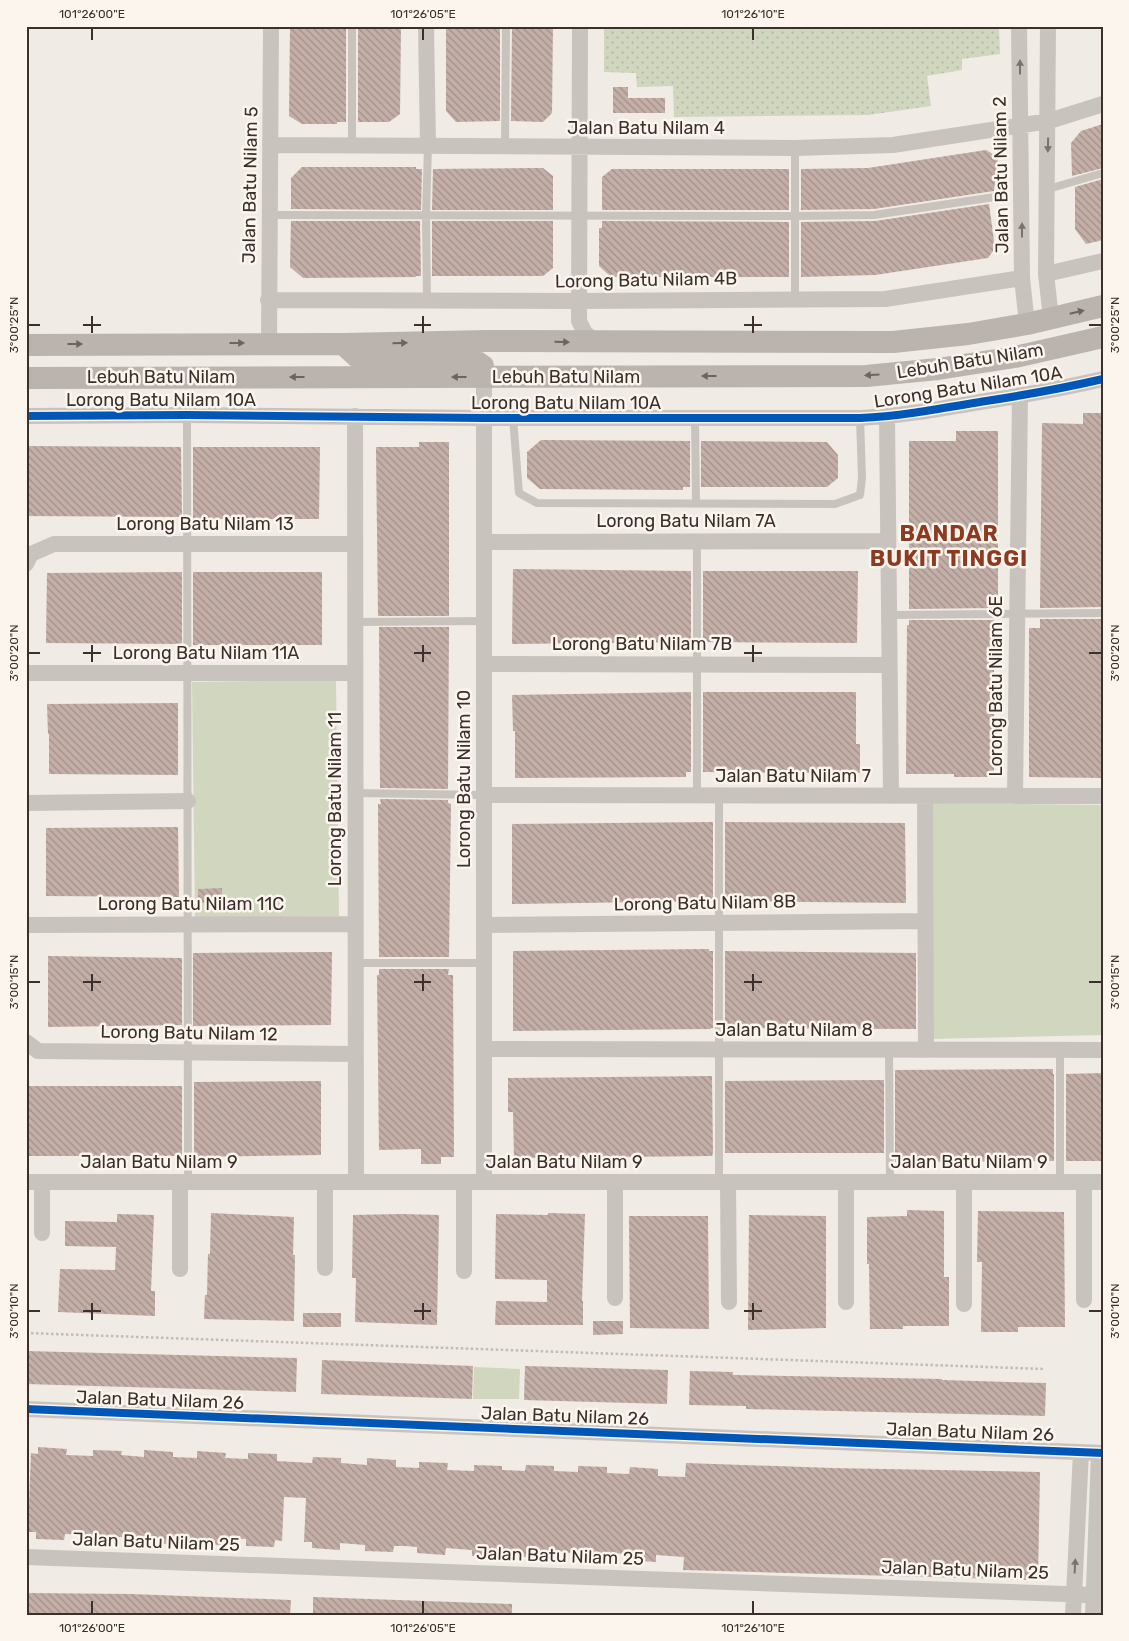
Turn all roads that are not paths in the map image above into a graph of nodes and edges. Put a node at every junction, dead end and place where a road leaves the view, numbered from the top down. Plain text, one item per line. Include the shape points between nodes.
1 (271, 26) edge
2 (352, 26) edge
3 (426, 26) edge
4 (506, 26) edge
5 (580, 26) edge
6 (1020, 26) edge
7 (1048, 26) edge
8 (1103, 104) edge
9 (1049, 121) junction
10 (1020, 125) junction
11 (270, 145) junction
12 (352, 145) junction
13 (428, 146) junction
14 (505, 147) junction
15 (581, 147) junction
16 (795, 148) junction
17 (1103, 173) edge
18 (1048, 188) junction
19 (995, 197) dead end
20 (270, 215) junction
21 (426, 215) junction
22 (580, 216) junction
23 (795, 216) junction
24 (1103, 261) edge
25 (1046, 274) junction
26 (1022, 278) junction
27 (795, 299) junction
28 (268, 300) junction
29 (427, 301) junction
30 (579, 301) junction
31 (1103, 306) edge
32 (1052, 318) junction
33 (1027, 324) junction
34 (1103, 337) edge
35 (596, 342) junction
36 (269, 343) junction
37 (1075, 343) junction
38 (343, 344) junction
39 (26, 345) edge
40 (484, 377) junction
41 (26, 378) edge
42 (1103, 379) edge
43 (1020, 396) junction
44 (187, 415) junction
45 (26, 416) edge
46 (355, 416) junction
47 (887, 417) junction
48 (484, 418) junction
49 (513, 418) junction
50 (695, 418) junction
51 (860, 418) junction
52 (696, 504) junction
53 (697, 541) junction
54 (888, 541) junction
55 (484, 542) junction
56 (187, 544) junction
57 (355, 544) junction
58 (26, 564) edge
59 (1103, 613) edge
60 (1016, 614) junction
61 (889, 615) junction
62 (484, 621) junction
63 (355, 622) junction
64 (484, 664) junction
65 (697, 664) junction
66 (889, 665) junction
67 (26, 673) edge
68 (188, 673) junction
69 (355, 673) junction
70 (355, 793) junction
71 (484, 795) junction
72 (697, 796) junction
73 (719, 796) junction
74 (890, 796) junction
75 (924, 796) junction
76 (1016, 796) junction
77 (1103, 796) edge
78 (188, 801) junction
79 (26, 802) edge
80 (925, 921) junction
81 (719, 923) junction
82 (26, 924) edge
83 (188, 924) junction
84 (355, 924) junction
85 (484, 926) junction
86 (355, 963) junction
87 (484, 963) junction
88 (26, 1042) edge
89 (484, 1049) junction
90 (719, 1050) junction
91 (889, 1050) junction
92 (926, 1050) junction
93 (1060, 1050) junction
94 (1103, 1050) edge
95 (188, 1053) junction
96 (355, 1054) junction
97 (34, 1182) edge
98 (184, 1182) junction
99 (325, 1182) junction
100 (356, 1182) junction
101 (464, 1182) junction
102 (484, 1182) junction
103 (615, 1182) junction
104 (724, 1182) junction
105 (846, 1182) junction
106 (890, 1182) junction
107 (964, 1182) junction
108 (1060, 1182) junction
109 (1084, 1182) junction
110 (1103, 1182) edge
111 (42, 1233) dead end
112 (325, 1268) dead end
113 (180, 1269) dead end
114 (464, 1271) dead end
115 (615, 1298) dead end
116 (1084, 1300) dead end
117 (729, 1302) dead end
118 (846, 1302) dead end
119 (964, 1304) dead end
120 (26, 1410) edge
121 (1081, 1452) junction
122 (1101, 1453) edge
123 (26, 1557) edge
124 (1074, 1594) junction
125 (1093, 1595) junction
126 (1073, 1615) edge
127 (1092, 1615) edge

1 - 11 street, Jalan Batu Nilam 5
2 - 12 lane
3 - 13 street
4 - 14 lane
5 - 15 street
10 -> 6 street, Jalan Batu Nilam 2
7 - 9 street
8 - 9 street, Jalan Batu Nilam 4
9 - 10 street, Jalan Batu Nilam 4
9 -> 18 street
10 - 16 street, Jalan Batu Nilam 4 via 893,145
26 -> 10 street, Jalan Batu Nilam 2
11 - 12 street, Jalan Batu Nilam 4
11 - 20 street, Jalan Batu Nilam 5
12 - 13 street, Jalan Batu Nilam 4
13 - 14 street, Jalan Batu Nilam 4
13 - 21 lane
14 - 15 street, Jalan Batu Nilam 4
15 - 16 street, Jalan Batu Nilam 4
15 - 22 street
16 - 23 lane
17 - 18 lane
18 - 25 street
19 - 23 lane via 874,215
20 - 21 lane
20 - 28 street, Jalan Batu Nilam 5
21 - 22 lane
21 - 29 lane
22 - 23 lane
22 - 30 street
23 - 27 lane
24 - 25 street
25 - 32 street
26 - 27 street, Lorong Batu Nilam 4B via 884,299
26 - 33 street, Jalan Batu Nilam 2
27 - 30 street, Lorong Batu Nilam 4B
28 - 29 street, Lorong Batu Nilam 4B
28 - 36 street, Jalan Batu Nilam 5
29 - 30 street, Lorong Batu Nilam 4B
30 - 35 street via 579,321
32 -> 31 main road, Lebuh Batu Nilam
32 - 33 main road, Lebuh Batu Nilam
33 - 35 main road, Lebuh Batu Nilam via 893,342
33 - 37 main road via 1028,332 1034,338
34 - 37 main road, Lebuh Batu Nilam
38 -> 35 main road, Lebuh Batu Nilam
36 - 38 main road, Lebuh Batu Nilam
39 -> 36 main road, Lebuh Batu Nilam
37 -> 40 main road, Lebuh Batu Nilam via 1014,357 866,376
38 - 40 main road via 357,357 379,360 476,362 483,366
40 -> 41 main road, Lebuh Batu Nilam
40 - 48 street, Lorong Batu Nilam 10
42 - 43 street, Lorong Batu Nilam 10A
43 - 47 street, Lorong Batu Nilam 10A
43 - 60 street, Lorong Batu Nilam 6E
44 - 45 street, Lorong Batu Nilam 10A
44 - 46 street, Lorong Batu Nilam 10A
44 - 56 lane
46 - 48 street, Lorong Batu Nilam 10A
46 - 57 street, Lorong Batu Nilam 11
47 - 51 street, Lorong Batu Nilam 10A
47 - 54 street
48 - 49 street, Lorong Batu Nilam 10A
48 - 55 street, Lorong Batu Nilam 10
49 - 50 street, Lorong Batu Nilam 10A
49 - 52 lane via 519,493 537,502
50 - 51 street, Lorong Batu Nilam 10A
50 - 52 lane
51 - 52 lane via 860,495 835,504
53 - 54 street, Lorong Batu Nilam 7A
53 - 55 street, Lorong Batu Nilam 7A
53 - 65 lane
54 - 61 street
55 - 62 street, Lorong Batu Nilam 10
56 - 57 street, Lorong Batu Nilam 13
56 - 58 street, Lorong Batu Nilam 13 via 54,544 31,554
56 - 68 lane
57 - 63 street, Lorong Batu Nilam 11
59 - 60 lane
60 - 61 lane
60 - 76 street, Lorong Batu Nilam 6E
61 - 66 street
62 - 63 lane
62 - 64 street, Lorong Batu Nilam 10
63 - 69 street, Lorong Batu Nilam 11
64 - 65 street, Lorong Batu Nilam 7B
64 - 71 street, Lorong Batu Nilam 10
65 - 66 street, Lorong Batu Nilam 7B
65 - 72 lane
66 - 74 street
67 - 68 street, Lorong Batu Nilam 11A
68 - 69 street, Lorong Batu Nilam 11A
68 - 78 lane
69 - 70 street, Lorong Batu Nilam 11
70 - 71 lane
70 - 84 street, Lorong Batu Nilam 11
71 - 72 street, Jalan Batu Nilam 7
71 - 85 street, Lorong Batu Nilam 10
72 - 73 street, Jalan Batu Nilam 7
73 - 74 street, Jalan Batu Nilam 7
73 - 81 lane
74 - 75 street, Jalan Batu Nilam 7
75 - 76 street, Jalan Batu Nilam 7
75 - 80 street
76 - 77 street, Jalan Batu Nilam 7
78 - 79 street
78 - 83 lane
80 - 81 street, Lorong Batu Nilam 8B
80 - 92 street
81 - 85 street, Lorong Batu Nilam 8B
81 - 90 lane
82 - 83 street, Lorong Batu Nilam 11C
83 - 84 street, Lorong Batu Nilam 11C
83 - 95 lane
84 - 86 street, Lorong Batu Nilam 11
85 - 87 street, Lorong Batu Nilam 10
86 - 87 lane
86 - 96 street, Lorong Batu Nilam 11
87 - 89 street, Lorong Batu Nilam 10
88 - 95 street, Lorong Batu Nilam 12 via 38,1051
89 - 90 street, Jalan Batu Nilam 8
89 - 102 street, Lorong Batu Nilam 10
90 - 91 street, Jalan Batu Nilam 8
90 - 104 lane
91 - 92 street, Jalan Batu Nilam 8
91 - 106 lane
92 - 93 street, Jalan Batu Nilam 8
93 - 94 street, Jalan Batu Nilam 8
93 - 108 lane
95 - 96 street, Lorong Batu Nilam 12
95 - 98 lane
96 - 100 street, Lorong Batu Nilam 11
97 - 98 street, Jalan Batu Nilam 9
97 - 111 street
98 - 99 street, Jalan Batu Nilam 9
98 - 113 street
99 - 100 street, Jalan Batu Nilam 9
99 - 112 street
100 - 101 street, Jalan Batu Nilam 9
101 - 102 street, Jalan Batu Nilam 9
101 - 114 street
102 - 103 street, Jalan Batu Nilam 9
103 - 104 street, Jalan Batu Nilam 9
103 - 115 street
104 - 105 street, Jalan Batu Nilam 9
104 - 117 street
105 - 106 street, Jalan Batu Nilam 9
105 - 118 street
106 - 107 street, Jalan Batu Nilam 9
107 - 108 street, Jalan Batu Nilam 9
107 - 119 street
108 - 109 street, Jalan Batu Nilam 9
109 - 110 street, Jalan Batu Nilam 9
109 - 116 street
120 - 121 street, Jalan Batu Nilam 26
121 - 122 street, Jalan Batu Nilam 26
124 -> 121 street
122 - 125 street
123 - 124 street, Jalan Batu Nilam 25
124 - 125 street, Jalan Batu Nilam 25
124 - 126 street
125 - 127 street

